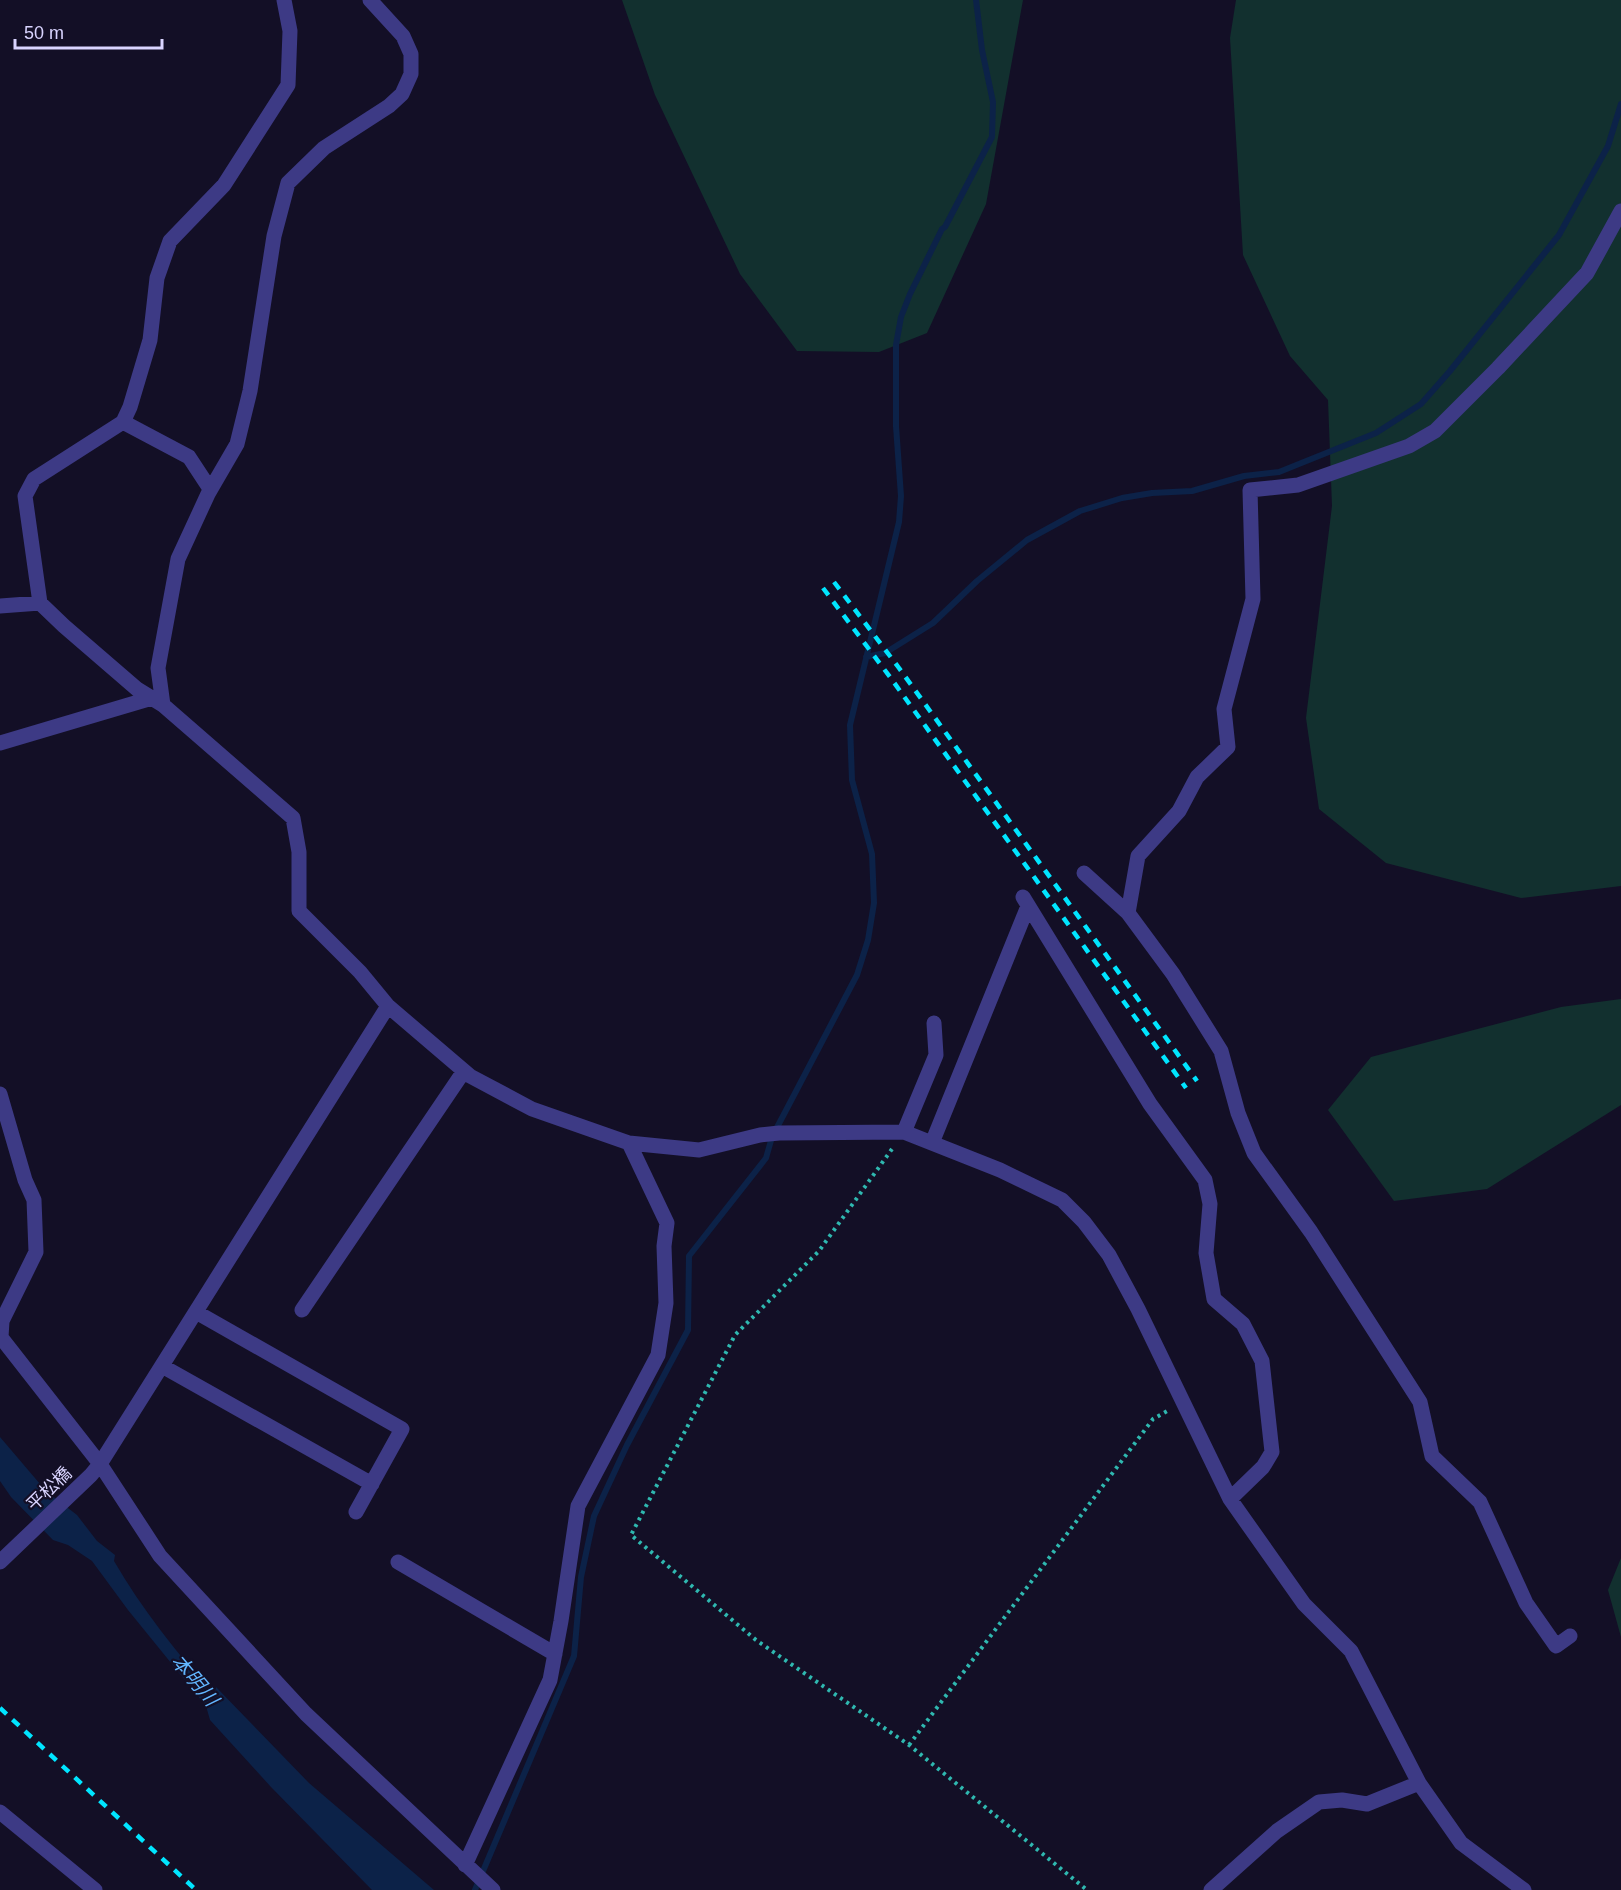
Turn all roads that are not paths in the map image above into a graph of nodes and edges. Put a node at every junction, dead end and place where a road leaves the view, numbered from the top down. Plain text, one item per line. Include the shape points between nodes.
1 (284, 0) edge
2 (370, 0) edge
3 (1621, 212) edge
4 (123, 422) junction
5 (210, 489) junction
6 (40, 603) junction
7 (0, 606) edge
8 (157, 701) junction
9 (0, 743) edge
10 (1084, 873) dead end
11 (1128, 913) junction
12 (388, 1006) junction
13 (934, 1023) dead end
14 (464, 1071) junction
15 (0, 1094) edge
16 (904, 1132) junction
17 (629, 1143) junction
18 (932, 1143) junction
19 (303, 1310) dead end
20 (195, 1312) junction
21 (0, 1336) edge
22 (162, 1366) junction
23 (96, 1469) junction
24 (372, 1484) junction
25 (1230, 1499) junction
26 (356, 1512) dead end
27 (4, 1559) edge
28 (398, 1562) dead end
29 (1570, 1636) dead end
30 (555, 1654) junction
31 (1419, 1783) junction
32 (0, 1812) edge
33 (468, 1867) junction
34 (492, 1889) edge
35 (95, 1890) edge
36 (1211, 1890) edge
37 (1524, 1890) edge

1 - 4 street via 290,31 288,85 224,185 170,241 158,278 150,340
2 - 5 street via 403,36 411,54 411,74 402,94 389,106 324,148 288,183 274,236 250,391 237,444
3 - 11 street via 1587,273 1435,431 1409,446 1298,485 1250,490 1253,599 1224,710 1228,747 1197,777 1179,812 1138,856
4 - 5 street via 189,457
4 - 6 street via 34,479 25,496
5 - 8 street via 178,559 158,668
6 - 7 street
6 - 8 street via 100,658
8 - 9 street
8 - 12 street via 292,818 299,852 299,911
10 - 11 street
11 - 29 street via 1221,1051 1254,1153 1311,1232 1420,1402 1432,1456 1480,1502 1526,1604 1556,1646
12 - 14 street
12 - 20 street, 平松橋
13 - 16 street via 936,1055
14 - 17 street via 532,1109
14 - 19 street
15 - 21 street via 34,1200 36,1252 2,1320
16 - 17 street via 779,1133 699,1150
16 - 18 street
17 - 30 street via 667,1223 666,1303 658,1355 579,1506
18 - 25 street via 1062,1200 1076,1215 1109,1256 1138,1309
18 - 25 street via 1026,901 1150,1104 1205,1180 1210,1204 1206,1253 1214,1299 1243,1324 1262,1361 1272,1452 1263,1467
20 - 22 street, 平松橋
20 - 24 street via 402,1429
21 - 23 street
22 - 23 street, 平松橋
22 - 24 street
23 - 27 street, 平松橋
23 - 33 street via 160,1556 306,1714
24 - 26 street
25 - 31 street via 1304,1604 1351,1652
28 - 30 street
30 - 33 street via 550,1680
31 - 36 street via 1367,1804 1319,1802 1277,1831
31 - 37 street via 1461,1843
32 - 35 street
33 - 34 street

